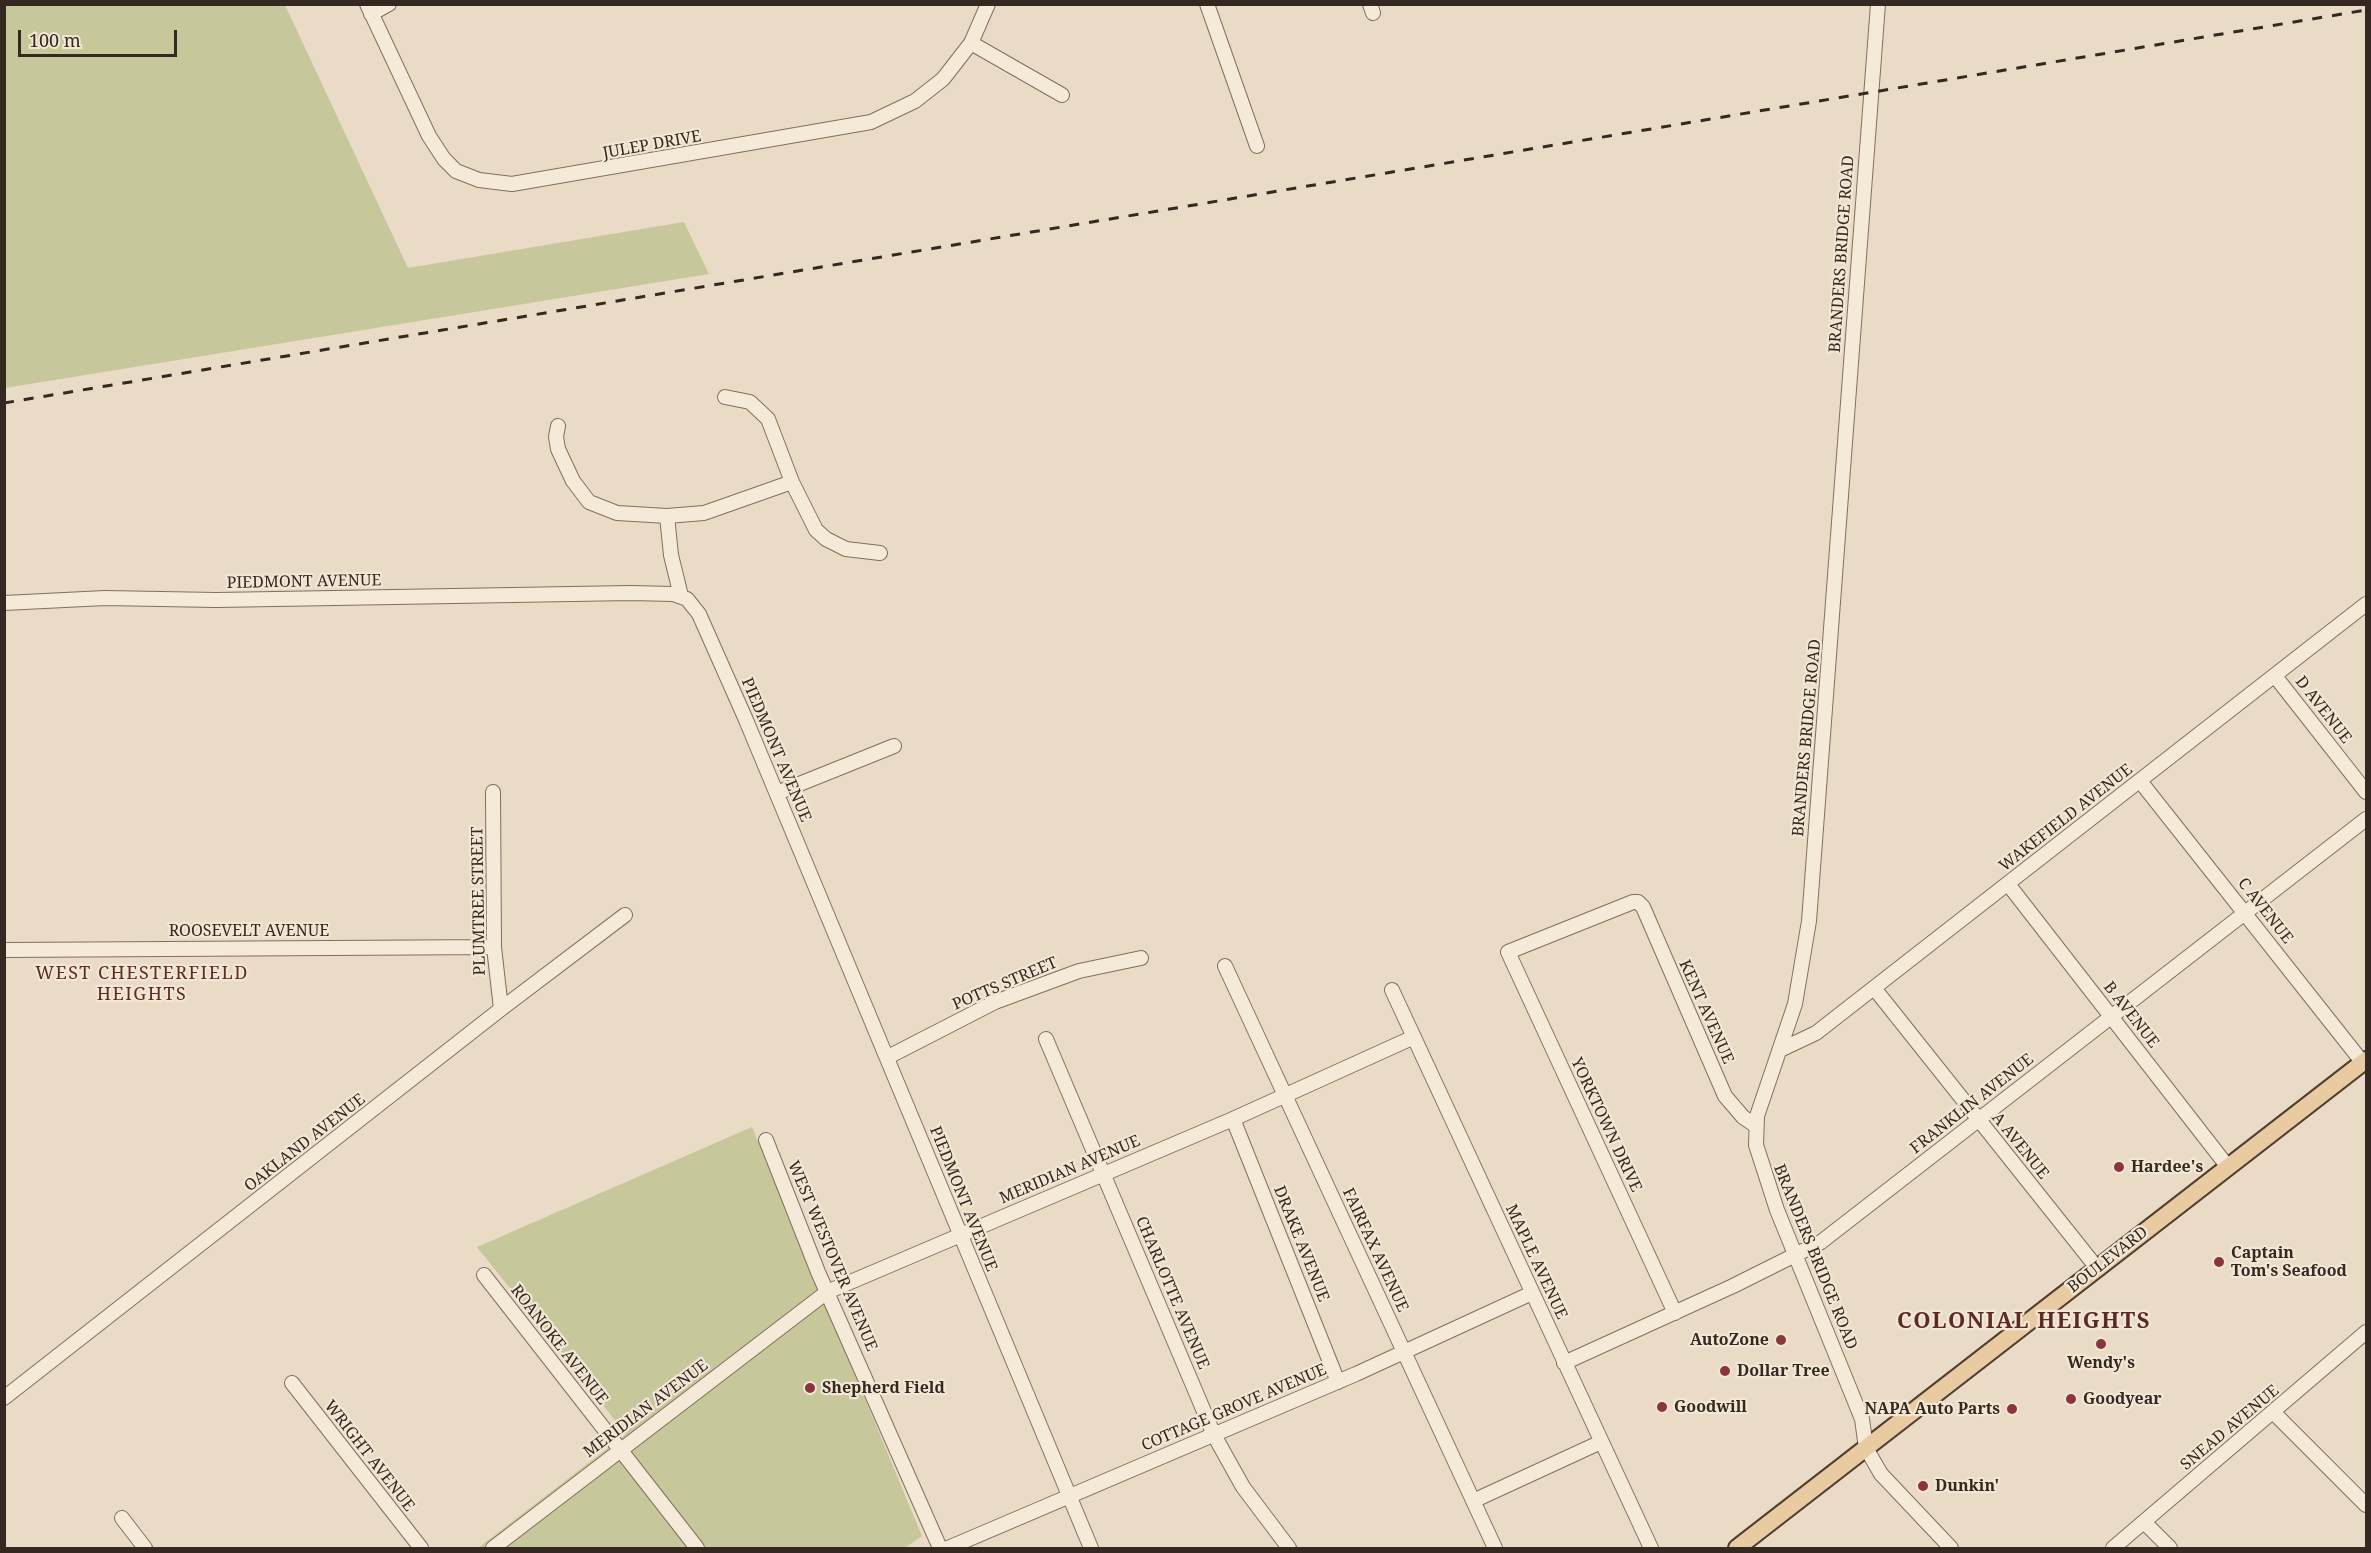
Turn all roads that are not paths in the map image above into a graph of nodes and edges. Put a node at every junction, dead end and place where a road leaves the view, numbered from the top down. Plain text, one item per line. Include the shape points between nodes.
1 (389, 4) edge
2 (988, 4) edge
3 (1207, 4) edge
4 (1878, 4) edge
5 (369, 9) edge
6 (970, 43) junction
7 (1062, 95) dead end
8 (1257, 146) dead end
9 (725, 398) dead end
10 (558, 426) dead end
11 (792, 482) junction
12 (667, 516) junction
13 (880, 553) dead end
14 (681, 596) junction
15 (4, 603) edge
16 (2367, 604) edge
17 (2275, 676) junction
18 (894, 746) dead end
19 (2140, 781) junction
20 (493, 792) dead end
21 (2367, 792) edge
22 (777, 793) junction
23 (2367, 819) edge
24 (2008, 884) junction
25 (1638, 902) joint
26 (2245, 912) junction
27 (625, 915) dead end
28 (494, 946) junction
29 (4, 950) edge
30 (1141, 958) dead end
31 (1225, 966) dead end
32 (1874, 988) junction
33 (1392, 990) dead end
34 (501, 1009) junction
35 (2111, 1017) junction
36 (1414, 1037) junction
37 (1046, 1039) dead end
38 (1780, 1050) junction
39 (888, 1057) junction
40 (2365, 1062) edge
41 (1285, 1095) junction
42 (1233, 1119) junction
43 (1978, 1121) junction
44 (1756, 1126) junction
45 (766, 1140) dead end
46 (2228, 1167) junction
47 (1104, 1174) junction
48 (960, 1234) junction
49 (1796, 1256) junction
50 (2097, 1268) junction
51 (484, 1275) dead end
52 (827, 1292) junction
53 (1532, 1293) junction
54 (1675, 1313) junction
55 (2367, 1332) edge
56 (1404, 1351) junction
57 (1564, 1363) junction
58 (1338, 1382) junction
59 (291, 1383) dead end
60 (4, 1398) edge
61 (2274, 1413) junction
62 (1214, 1435) junction
63 (1600, 1442) junction
64 (1866, 1448) junction
65 (620, 1449) junction
66 (1069, 1497) junction
67 (1473, 1501) junction
68 (2367, 1505) edge
69 (122, 1518) dead end
70 (2144, 1522) junction
71 (1741, 1547) edge
72 (145, 1548) edge
73 (421, 1548) edge
74 (493, 1548) edge
75 (697, 1548) edge
76 (940, 1548) edge
77 (948, 1548) edge
78 (1091, 1548) edge
79 (1289, 1548) edge
80 (1495, 1548) edge
81 (1651, 1548) edge
82 (1951, 1548) edge
83 (2113, 1548) edge
84 (2170, 1548) edge

1 - 5 street
2 - 6 street, JULEP DRIVE
3 - 8 street
4 - 38 street, BRANDERS BRIDGE ROAD via 1805,957
5 - 6 street, JULEP DRIVE via 444,159 465,175 494,183 580,173 871,122 932,90
6 - 7 street
9 - 11 street via 750,402 768,419
10 - 12 street via 558,449 573,481 589,502 617,513
11 - 12 street via 715,511
11 - 13 street via 816,530 826,539 861,553
12 - 14 street
14 - 15 street, PIEDMONT AVENUE via 631,593 216,600 105,598
14 - 22 street, PIEDMONT AVENUE via 699,614
16 - 17 street, WAKEFIELD AVENUE
17 - 19 street, WAKEFIELD AVENUE
17 - 21 street, D AVENUE
18 - 22 street
19 - 24 street, WAKEFIELD AVENUE
19 - 26 street, C AVENUE
20 - 28 street, PLUMTREE STREET
22 - 39 street, PIEDMONT AVENUE
23 - 26 street, FRANKLIN AVENUE
24 - 32 street, WAKEFIELD AVENUE
24 - 35 street, B AVENUE
25 - 44 street, KENT AVENUE via 1725,1096
25 - 54 street, YORKTOWN DRIVE via 1508,952
26 - 35 street, FRANKLIN AVENUE
26 - 40 street, C AVENUE
27 - 34 street, OAKLAND AVENUE
28 - 29 street, ROOSEVELT AVENUE
28 - 34 street, PLUMTREE STREET
30 - 39 street, POTTS STREET via 1079,971 995,1002
31 - 41 street, FAIRFAX AVENUE
32 - 38 street, WAKEFIELD AVENUE via 1806,1040
32 - 43 street, A AVENUE
33 - 36 street, MAPLE AVENUE
34 - 60 street, OAKLAND AVENUE
35 - 43 street, FRANKLIN AVENUE
35 - 46 street, B AVENUE
36 - 41 street, MERIDIAN AVENUE
36 - 53 street, MAPLE AVENUE
37 - 47 street, CHARLOTTE AVENUE
38 - 44 street, BRANDERS BRIDGE ROAD via 1760,1101
39 - 48 street, PIEDMONT AVENUE
40 - 46 main road, BOULEVARD
41 - 42 street, MERIDIAN AVENUE
41 - 56 street, FAIRFAX AVENUE
42 - 47 street, MERIDIAN AVENUE
42 - 58 street, DRAKE AVENUE
43 - 49 street, FRANKLIN AVENUE via 1834,1232
43 - 50 street, A AVENUE
44 - 49 street, BRANDERS BRIDGE ROAD via 1759,1161
45 - 52 street, WEST WESTOVER AVENUE
46 - 50 main road, BOULEVARD
47 - 48 street, MERIDIAN AVENUE
47 - 62 street, CHARLOTTE AVENUE
48 - 52 street, MERIDIAN AVENUE
48 - 66 street, PIEDMONT AVENUE
49 - 54 street, FRANKLIN AVENUE
49 - 64 street, BRANDERS BRIDGE ROAD via 1862,1419
50 - 64 main road, BOULEVARD
51 - 65 street, ROANOKE AVENUE
52 - 65 street, MERIDIAN AVENUE
52 - 76 street, WEST WESTOVER AVENUE
53 - 56 street, COTTAGE GROVE AVENUE
53 - 57 street, MAPLE AVENUE
54 - 57 street, FRANKLIN AVENUE
55 - 61 street, SNEAD AVENUE
56 - 58 street, COTTAGE GROVE AVENUE
56 - 67 street, FAIRFAX AVENUE
57 - 63 street, MAPLE AVENUE
58 - 62 street, COTTAGE GROVE AVENUE
59 - 73 street, WRIGHT AVENUE
61 - 68 street
61 - 70 street, SNEAD AVENUE
62 - 66 street, COTTAGE GROVE AVENUE
62 - 79 street, CHARLOTTE AVENUE via 1243,1487
63 - 67 street
63 - 81 street, MAPLE AVENUE
64 - 71 main road, BOULEVARD
64 - 82 street via 1881,1474
65 - 74 street, MERIDIAN AVENUE
65 - 75 street, ROANOKE AVENUE
66 - 77 street, COTTAGE GROVE AVENUE
66 - 78 street, PIEDMONT AVENUE
67 - 80 street, FAIRFAX AVENUE
69 - 72 street
70 - 83 street, SNEAD AVENUE
70 - 84 street

